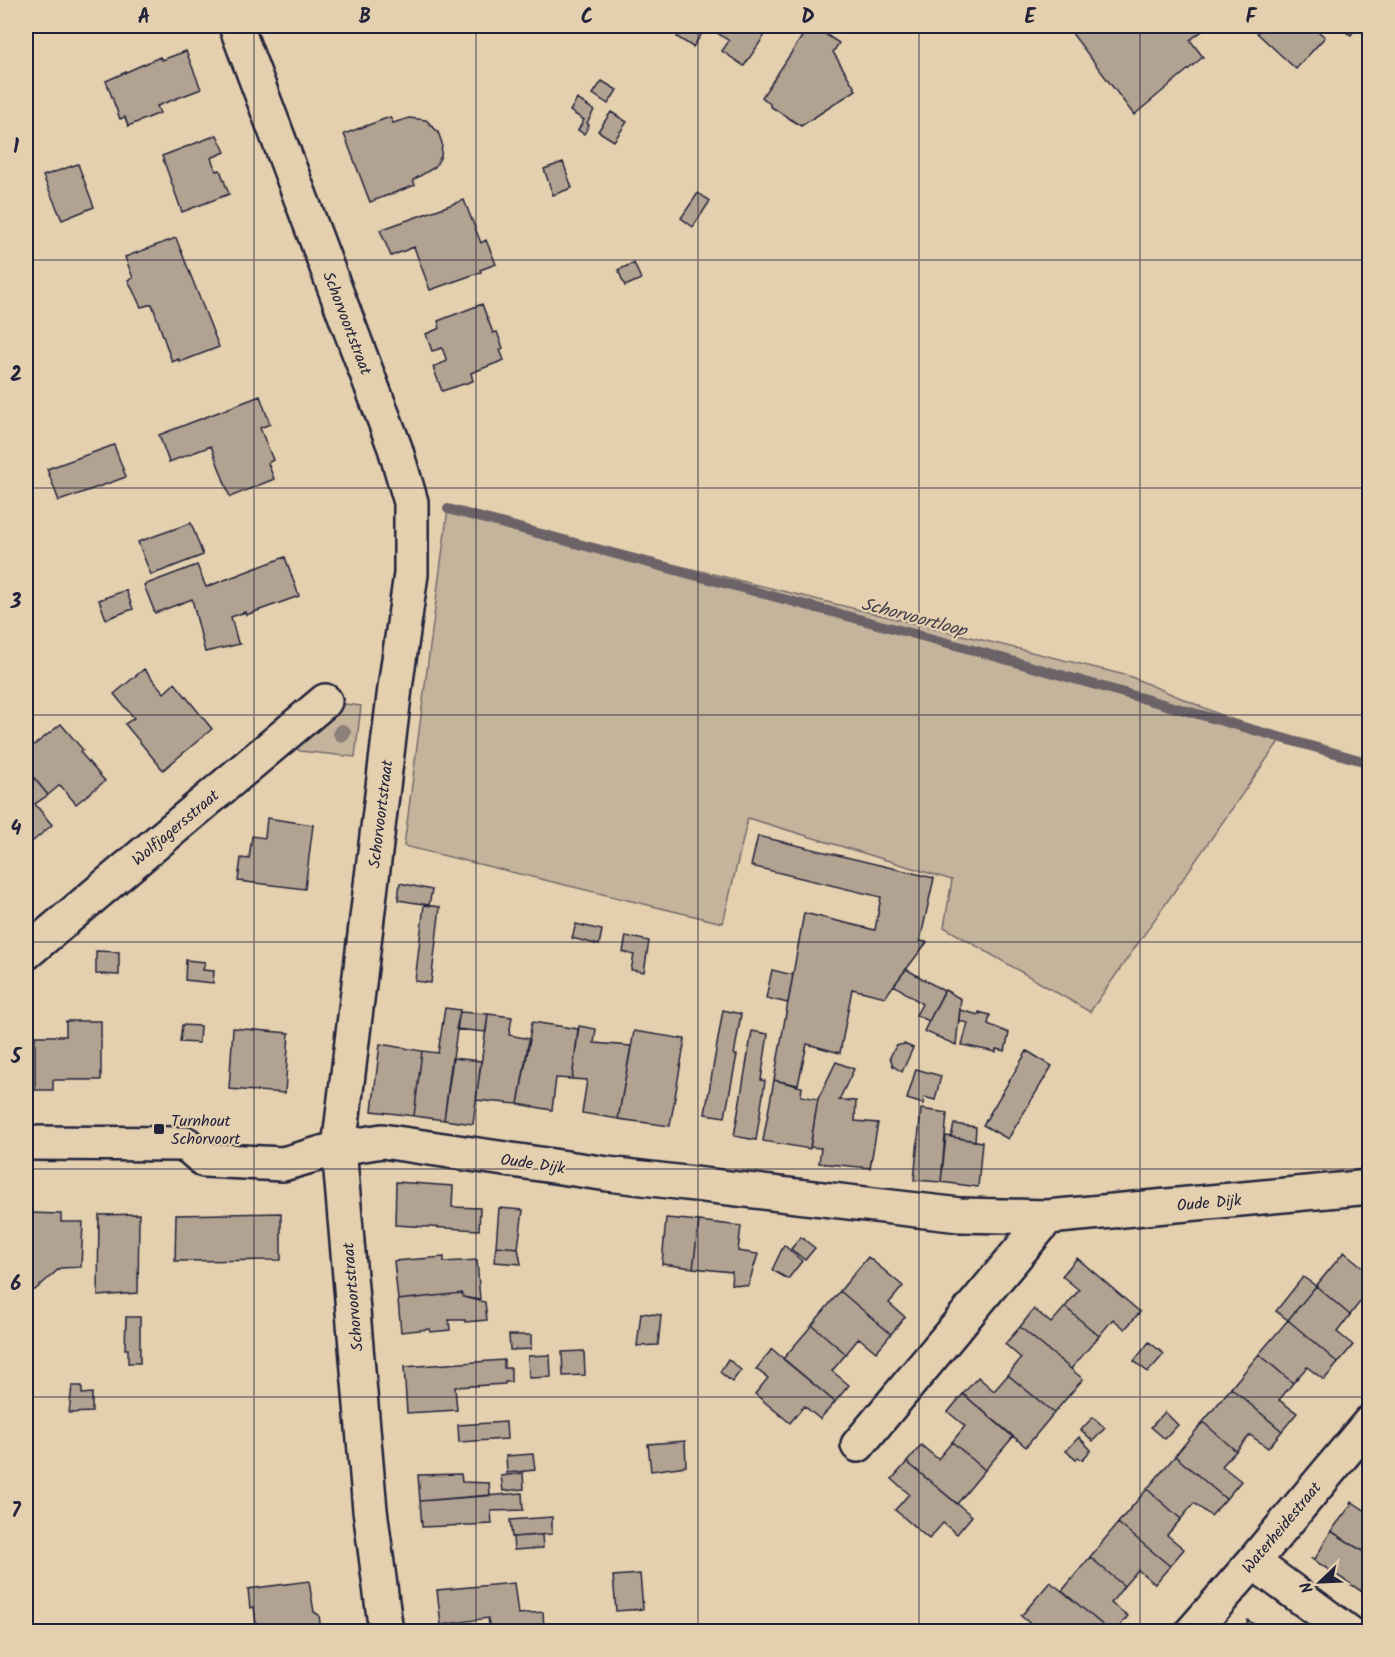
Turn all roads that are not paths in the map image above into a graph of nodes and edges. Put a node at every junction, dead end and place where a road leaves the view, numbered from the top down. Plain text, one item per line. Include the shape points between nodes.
1 (236, 26) edge
2 (325, 701) dead end
3 (26, 952) edge
4 (26, 1143) edge
5 (339, 1148) junction
6 (1370, 1187) edge
7 (1048, 1217) junction
8 (1370, 1422) edge
9 (858, 1445) dead end
10 (1253, 1562) junction
11 (386, 1632) edge
12 (1192, 1632) edge
13 (1348, 1632) edge

1 - 5 street, Schorvoortstraat via 395,448 411,502 411,574
2 - 3 street, Wolfjagersstraat
4 - 5 street, Oude Dijk via 186,1144 204,1160 283,1164
5 - 7 street, Oude Dijk via 382,1141 608,1174 960,1215
5 - 11 street, Schorvoortstraat via 370,1510
6 - 7 street, Oude Dijk
7 - 9 street
8 - 10 street, Waterheidestraat
10 - 12 street, Waterheidestraat
10 - 13 street

